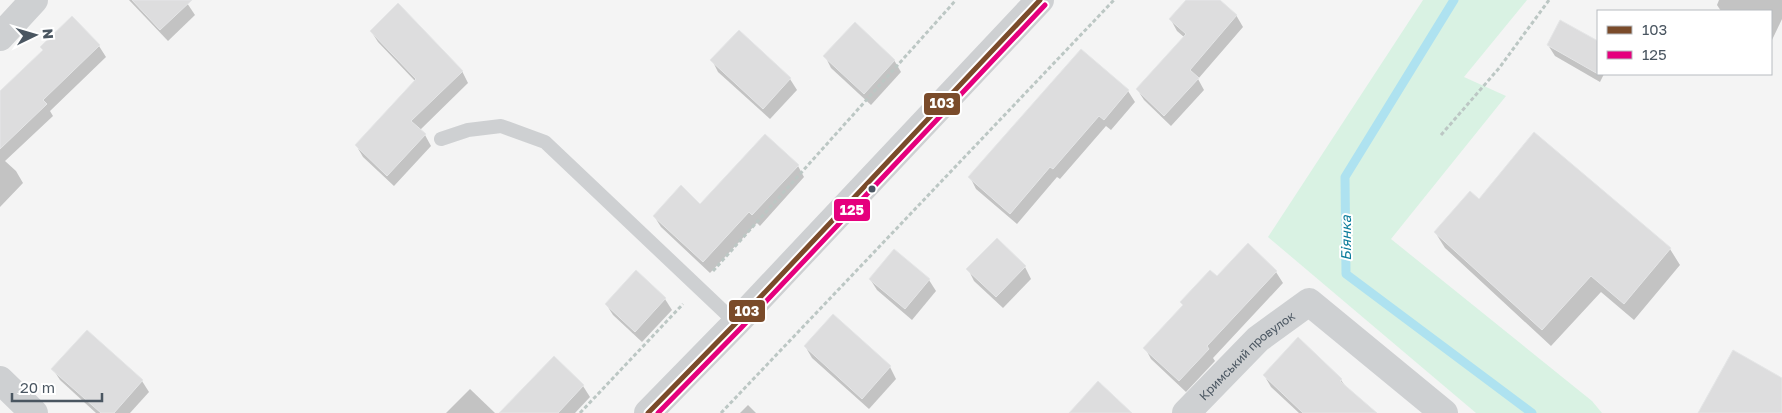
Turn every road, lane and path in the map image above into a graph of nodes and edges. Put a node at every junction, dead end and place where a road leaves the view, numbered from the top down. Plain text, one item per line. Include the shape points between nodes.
1 (34, 0) edge
2 (956, 0) edge
3 (1040, 0) edge
4 (1114, 0) edge
5 (1549, 0) edge
6 (0, 37) edge
7 (1441, 135) dead end
8 (441, 139) dead end
9 (699, 287) junction
10 (736, 323) junction
11 (0, 380) edge
12 (34, 413) edge
13 (580, 413) edge
14 (648, 413) edge
15 (721, 413) edge
16 (1186, 413) edge
17 (1444, 413) edge

1 - 6 street
2 - 9 path
3 - 10 street
4 - 15 path
5 - 7 path via 1500,67
8 - 9 lane via 468,130 500,126 545,142
9 - 10 lane
9 - 13 path
10 - 14 street
11 - 12 street
16 - 17 street, Кримський провулок via 1258,339 1309,302

